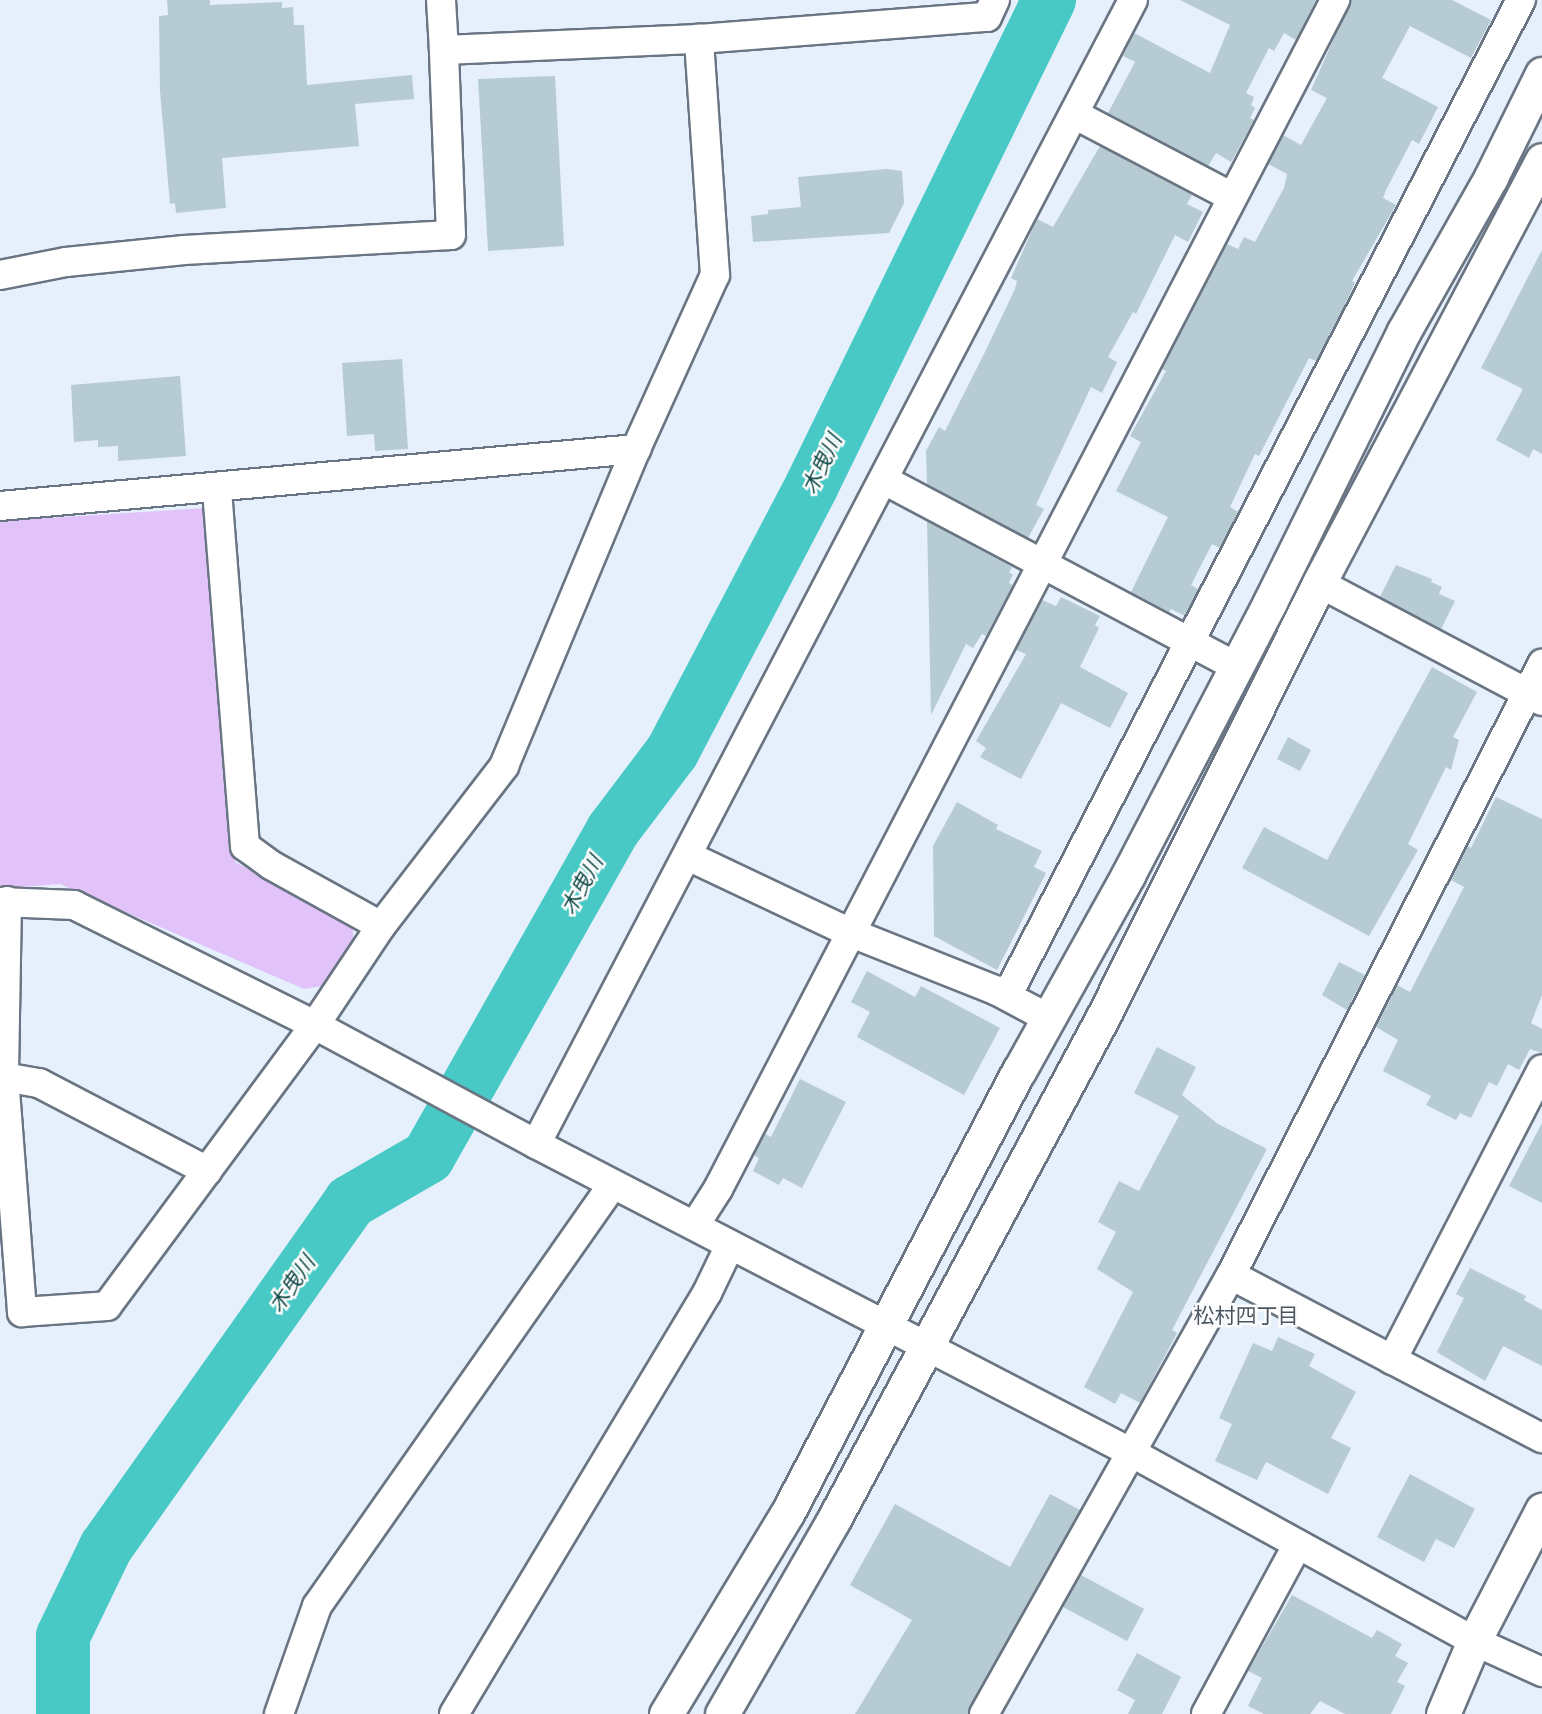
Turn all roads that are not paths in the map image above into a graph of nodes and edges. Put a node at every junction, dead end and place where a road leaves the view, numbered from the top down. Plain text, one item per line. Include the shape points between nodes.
1 (441, 0) edge
2 (995, 0) edge
3 (1133, 0) edge
4 (1335, 0) edge
5 (1521, 0) edge
6 (699, 39) junction
7 (444, 50) junction
8 (1542, 74) edge
9 (1074, 114) junction
10 (1542, 160) edge
11 (1232, 197) junction
12 (0, 275) edge
13 (636, 449) junction
14 (884, 480) junction
15 (217, 488) junction
16 (0, 506) edge
17 (1043, 561) junction
18 (1319, 583) junction
19 (1191, 643) junction
20 (1542, 664) edge
21 (1236, 666) junction
22 (1535, 696) edge
23 (688, 856) junction
24 (4, 902) edge
25 (381, 926) junction
26 (849, 932) junction
27 (997, 991) junction
28 (1048, 1018) junction
29 (315, 1025) junction
30 (1542, 1069) edge
31 (4, 1077) junction
32 (536, 1144) junction
33 (207, 1171) junction
34 (613, 1184) junction
35 (694, 1225) junction
36 (730, 1245) junction
37 (1231, 1275) junction
38 (885, 1323) junction
39 (926, 1347) junction
40 (1392, 1360) junction
41 (1542, 1438) edge
42 (1134, 1454) junction
43 (1542, 1510) edge
44 (1298, 1544) junction
45 (1474, 1641) junction
46 (1542, 1672) edge
47 (279, 1714) edge
48 (454, 1714) edge
49 (666, 1714) edge
50 (722, 1714) edge
51 (984, 1714) edge
52 (1206, 1714) edge
53 (1443, 1714) edge

1 - 7 street
2 - 6 street via 987,17
3 - 9 street
4 - 11 street
5 - 19 street
6 - 7 street
6 - 13 street via 715,275
7 - 12 street via 451,235 184,250 66,262
8 - 21 street via 1491,177 1404,331
9 - 11 street
9 - 14 street
10 - 18 street
11 - 17 street
13 - 15 street via 388,469
13 - 25 street via 504,766
14 - 17 street
14 - 23 street
15 - 16 street
15 - 25 street via 246,846 271,865
17 - 19 street
17 - 26 street
18 - 22 street
18 - 39 street via 1105,1012
19 - 21 street
19 - 27 street via 1036,946 1010,990
20 - 22 street
21 - 28 street via 1128,875
22 - 37 street
23 - 26 street
23 - 32 street
24 - 29 street via 74,905
24 - 31 street
25 - 29 street
26 - 27 street
26 - 35 street via 718,1189
27 - 28 street
28 - 38 street
29 - 32 street
29 - 33 street
30 - 40 street
31 - 33 street via 39,1083
31 - 33 street via 22,1312 107,1306
32 - 34 street
34 - 35 street
34 - 47 street via 317,1606
35 - 36 street
36 - 38 street
36 - 48 street via 707,1293
37 - 40 street
37 - 42 street
38 - 39 street
38 - 49 street via 788,1512
39 - 42 street
39 - 50 street via 833,1521
40 - 41 street
42 - 44 street
42 - 51 street
43 - 45 street
44 - 45 street
44 - 52 street
45 - 46 street
45 - 53 street

